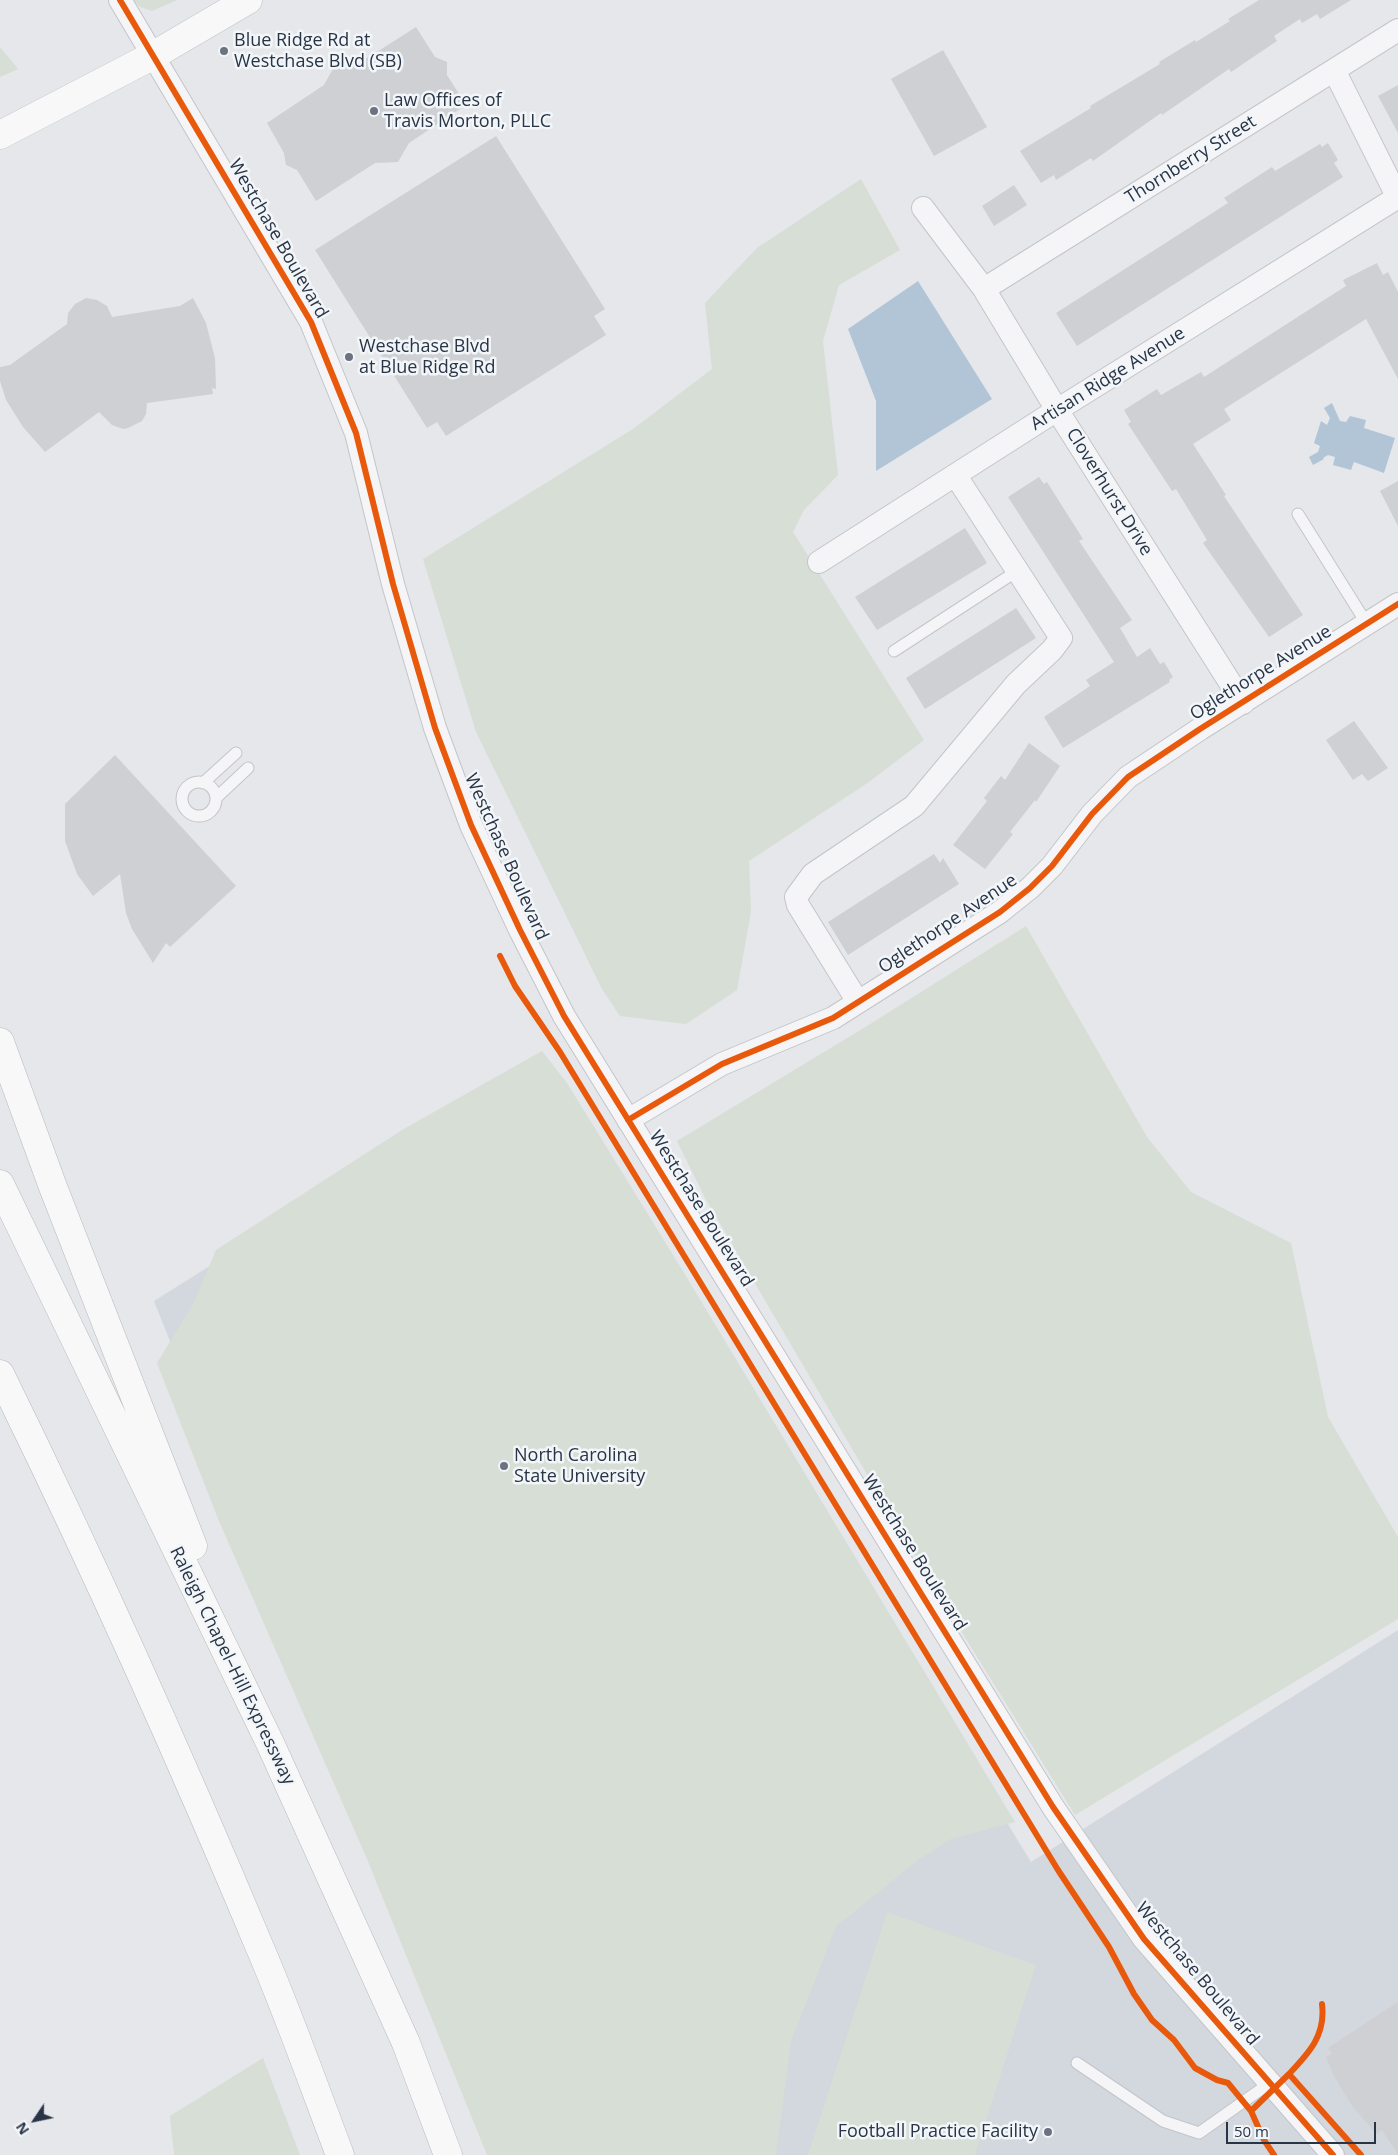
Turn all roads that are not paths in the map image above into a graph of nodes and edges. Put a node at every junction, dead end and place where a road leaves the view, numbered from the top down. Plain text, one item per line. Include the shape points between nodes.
1 (120, 0) edge
2 (248, 0) edge
3 (1398, 30) edge
4 (154, 55) junction
5 (1334, 70) junction
6 (0, 135) edge
7 (1398, 198) edge
8 (924, 208) dead end
9 (984, 289) junction
10 (1057, 410) junction
11 (956, 476) junction
12 (1298, 514) dead end
13 (818, 562) dead end
14 (1017, 571) junction
15 (1398, 604) edge
16 (1367, 624) junction
17 (894, 651) dead end
18 (1243, 703) junction
19 (236, 753) dead end
20 (248, 768) dead end
21 (203, 782) junction
22 (216, 798) junction
23 (858, 1002) junction
24 (0, 1042) edge
25 (628, 1120) junction
26 (0, 1184) edge
27 (0, 1374) edge
28 (0, 1406) edge
29 (66, 1508) junction
30 (270, 1743) junction
31 (1076, 2063) dead end
32 (1270, 2083) junction
33 (340, 2155) edge
34 (448, 2155) edge
35 (1333, 2155) edge

1 - 4 street, Westchase Boulevard
2 - 4 main road
3 - 5 street, Thornberry Street
4 - 6 main road
4 - 25 street, Westchase Boulevard via 310,322 356,433 393,584 432,719 471,825 564,1016
5 - 7 street
5 - 9 street, Thornberry Street
7 - 10 street, Artisan Ridge Avenue
8 - 9 street, Cloverhurst Drive
9 - 10 street, Cloverhurst Drive
10 - 11 street, Artisan Ridge Avenue
10 - 18 street, Cloverhurst Drive
11 - 13 street, Artisan Ridge Avenue
11 - 14 street
12 - 16 lane
14 - 17 lane
14 - 23 street via 1061,638 1058,645 1016,684 914,806 813,874 796,897 798,906
15 - 16 street, Oglethorpe Avenue
16 - 18 street, Oglethorpe Avenue
18 - 23 street, Oglethorpe Avenue via 1128,777 1092,814 1058,860 1000,912
19 - 21 lane
20 - 22 lane
21 - 22 lane via 212,788
21 - 22 lane via 186,787 181,797 184,808 193,815 204,816 213,809
23 - 25 street, Oglethorpe Avenue via 833,1018 722,1064
24 - 30 main road via 53,1187
25 - 32 street, Westchase Boulevard via 1053,1807 1144,1939
26 - 30 main road, Raleigh Chapel–Hill Expressway
27 - 29 main road
28 - 29 main road
29 - 33 main road via 264,1956
30 - 34 main road, Raleigh Chapel–Hill Expressway via 406,2043
31 - 32 lane via 1163,2122 1199,2133
32 - 35 street, Westchase Boulevard

